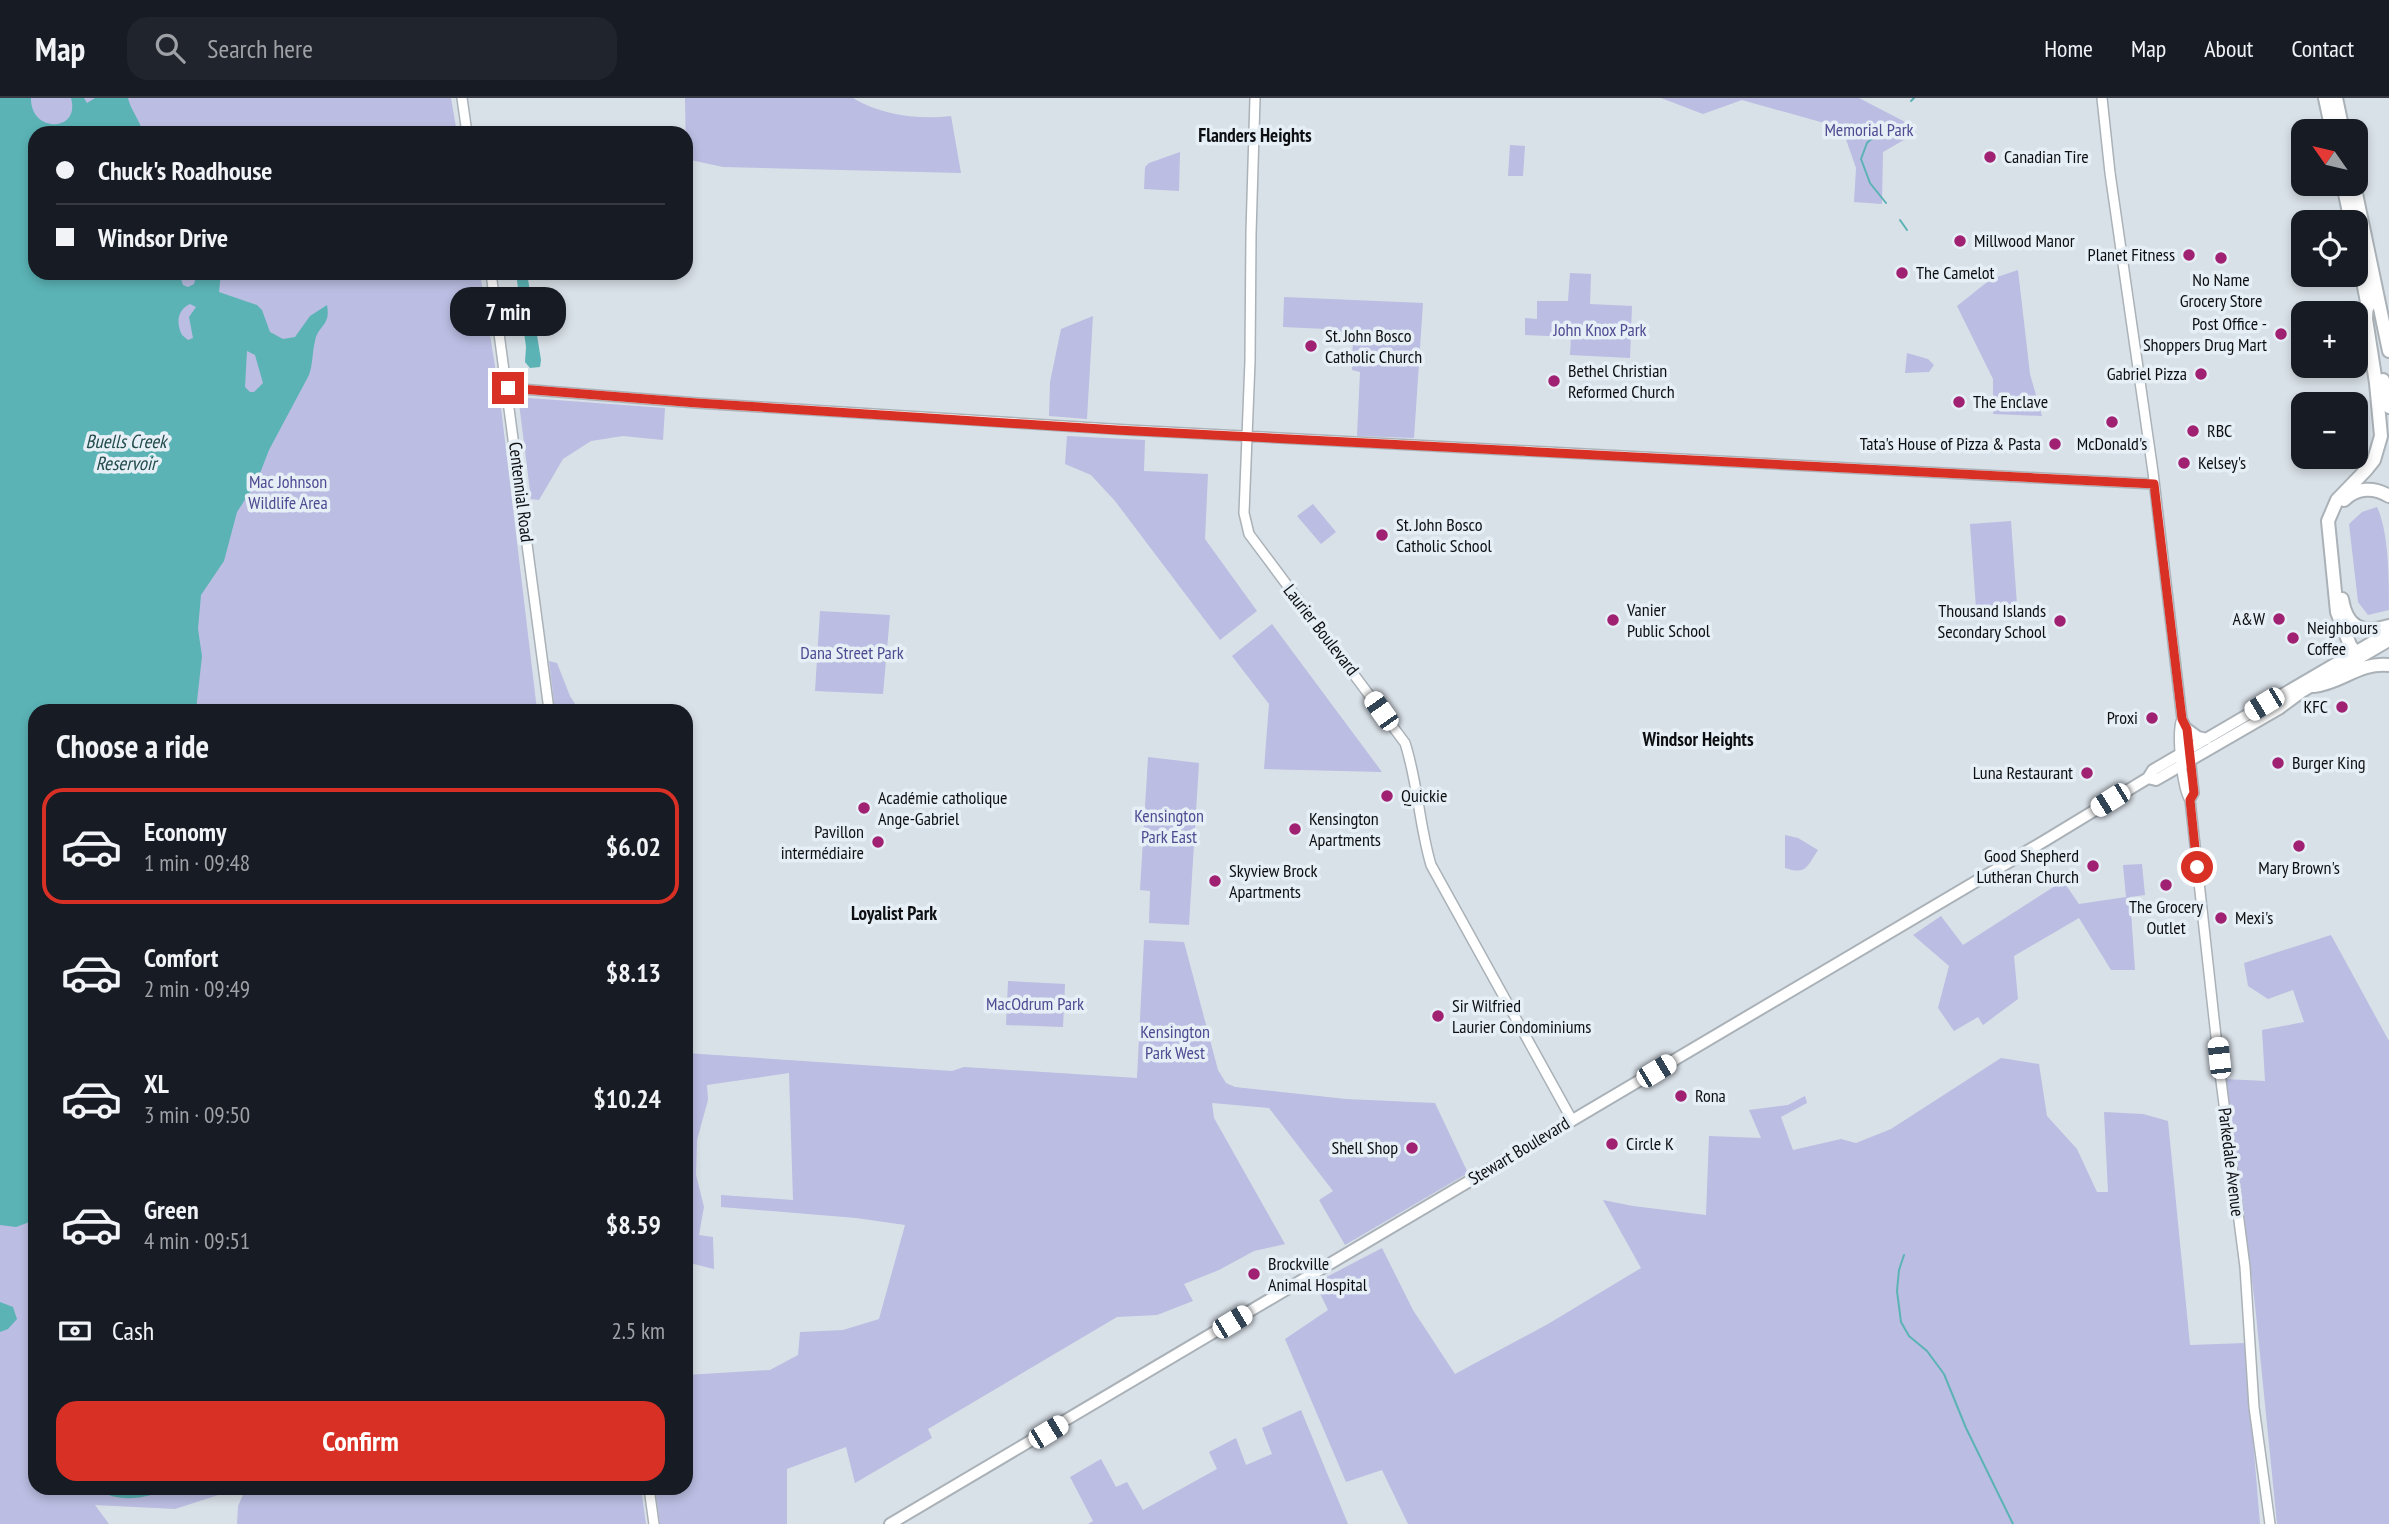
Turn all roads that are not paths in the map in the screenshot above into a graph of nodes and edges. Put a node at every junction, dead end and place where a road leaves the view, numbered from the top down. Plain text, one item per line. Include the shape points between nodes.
1 (461, 98) edge
2 (1255, 98) edge
3 (2102, 98) edge
4 (2325, 98) edge
5 (2336, 98) edge
6 (2329, 119) edge
7 (2340, 119) edge
8 (466, 126) edge
9 (2368, 254) edge
10 (2368, 271) edge
11 (492, 280) edge
12 (2366, 287) edge
13 (2367, 299) junction
14 (2389, 319) edge
15 (2389, 351) edge
16 (508, 388) junction
17 (2389, 407) edge
18 (1247, 437) junction
19 (2154, 484) junction
20 (2389, 496) edge
21 (2389, 626) edge
22 (2389, 632) edge
23 (2389, 641) edge
24 (2357, 655) junction
25 (2389, 665) edge
26 (2314, 686) junction
27 (548, 704) edge
28 (2184, 724) junction
29 (2207, 739) junction
30 (2185, 757) junction
31 (1573, 1120) junction
32 (650, 1495) edge
33 (654, 1524) edge
34 (890, 1524) edge
35 (2270, 1524) edge

1 - 8 street
2 - 18 street, Laurier Boulevard
3 - 19 street, Parkedale Avenue
4 - 6 highway
5 - 7 highway
9 - 14 highway via 2374,260
10 - 15 highway
11 - 16 street, Centennial Road
12 - 13 highway
13 - 17 highway
13 - 24 highway via 2381,436 2374,460 2337,500 2328,521 2337,612
16 - 18 street
16 - 27 street, Centennial Road
18 - 19 street
18 - 31 street, Laurier Boulevard via 1244,513 1249,534 1405,743 1431,865
19 - 28 street, Parkedale Avenue
20 - 21 highway via 2360,490 2347,497 2334,516 2333,532 2345,613 2360,629
22 - 24 main road, Stewart Boulevard
23 - 24 main road, Stewart Boulevard
24 - 26 main road, Stewart Boulevard
24 - 29 main road, Stewart Boulevard
25 - 26 highway via 2367,666
26 - 30 main road, Stewart Boulevard
28 - 29 main road
28 - 30 street, Parkedale Avenue
29 - 30 main road, Stewart Boulevard
30 - 31 main road, Stewart Boulevard via 2154,771
30 - 35 street, Parkedale Avenue
31 - 34 main road, Stewart Boulevard
32 - 33 street

